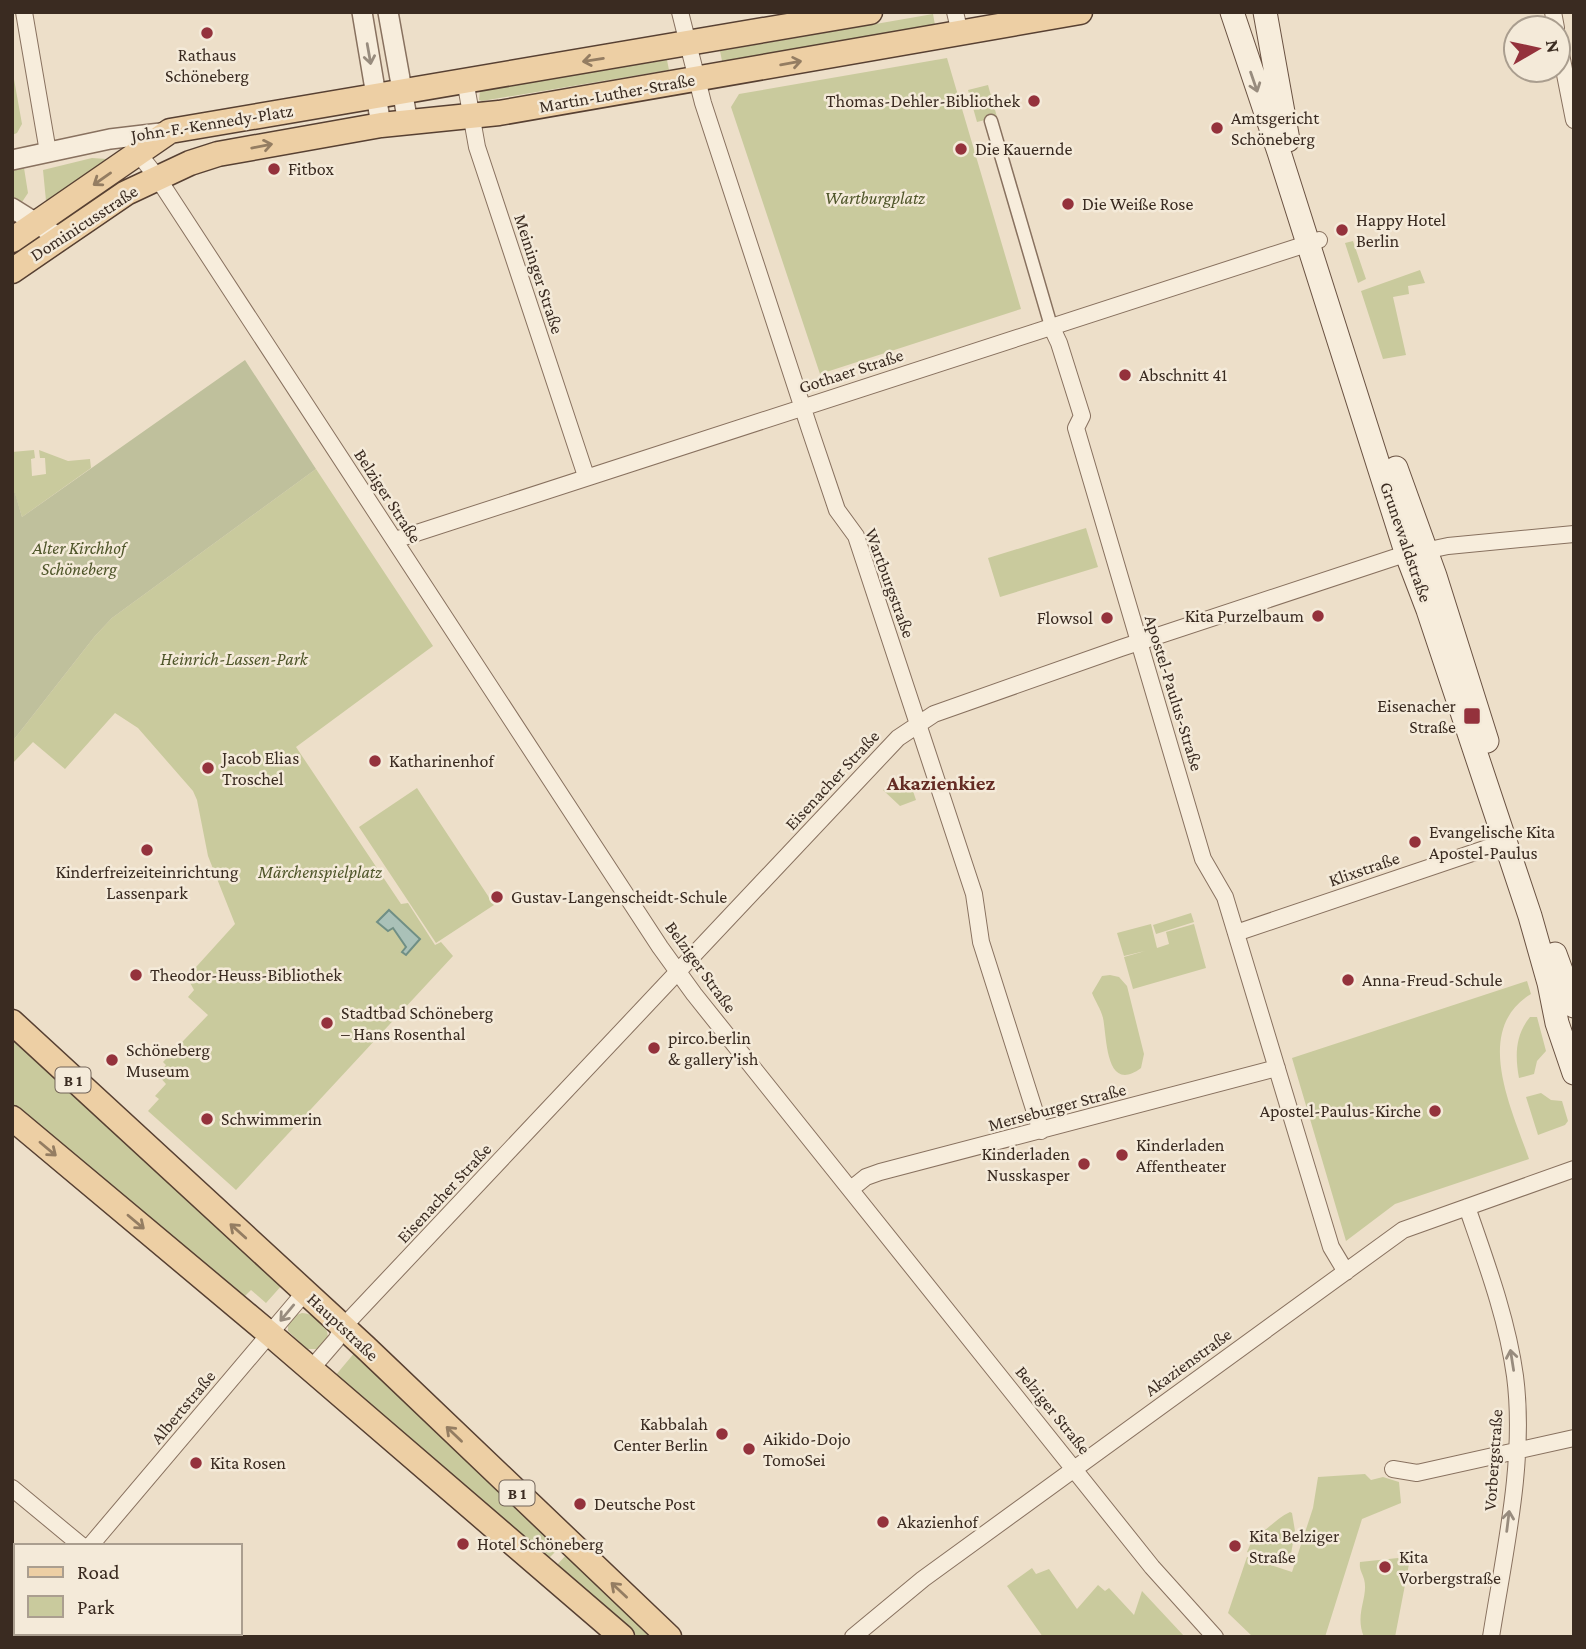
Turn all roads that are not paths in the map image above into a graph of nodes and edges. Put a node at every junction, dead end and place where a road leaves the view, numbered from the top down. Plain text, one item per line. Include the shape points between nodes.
1 (24, 12) edge
2 (362, 12) edge
3 (388, 12) edge
4 (680, 12) edge
5 (870, 12) edge
6 (1080, 12) edge
7 (1232, 12) edge
8 (1265, 12) edge
9 (957, 23) edge
10 (688, 44) junction
11 (697, 79) junction
12 (465, 80) junction
13 (1567, 84) edge
14 (402, 91) junction
15 (376, 95) junction
16 (471, 115) junction
17 (1574, 120) edge
18 (991, 121) dead end
19 (408, 123) junction
20 (382, 125) junction
21 (170, 131) joint
22 (131, 145) junction
23 (48, 152) junction
24 (12, 160) edge
25 (158, 177) junction
26 (12, 208) edge
27 (37, 224) junction
28 (60, 238) junction
29 (12, 240) edge
30 (1314, 241) junction
31 (12, 271) edge
32 (1051, 326) junction
33 (803, 407) junction
34 (586, 476) junction
35 (1574, 534) edge
36 (395, 540) junction
37 (1416, 552) junction
38 (1138, 643) junction
39 (918, 722) junction
40 (1505, 842) junction
41 (1236, 933) junction
42 (1565, 962) edge
43 (678, 972) junction
44 (1574, 1006) edge
45 (12, 1022) edge
46 (1277, 1068) junction
47 (1574, 1073) edge
48 (12, 1118) edge
49 (1041, 1131) junction
50 (1574, 1169) edge
51 (851, 1189) junction
52 (1467, 1207) junction
53 (1346, 1272) junction
54 (304, 1292) junction
55 (343, 1327) junction
56 (270, 1334) junction
57 (311, 1369) junction
58 (1574, 1437) edge
59 (1517, 1449) junction
60 (1075, 1469) junction
61 (1393, 1469) dead end
62 (12, 1488) edge
63 (80, 1544) edge
64 (92, 1544) edge
65 (622, 1637) edge
66 (670, 1637) edge
67 (853, 1637) edge
68 (1215, 1637) edge
69 (1491, 1637) edge

1 - 23 street
2 -> 15 street
3 - 14 street
4 - 10 street, Wartburgstraße
5 - 10 main road, Martin-Luther-Straße
6 - 9 main road, Martin-Luther-Straße
7 -> 30 main road, Grunewaldstraße
8 - 30 main road, Grunewaldstraße via 1284,123
11 -> 9 main road, Martin-Luther-Straße
10 - 11 street, Wartburgstraße
10 -> 12 main road, Martin-Luther-Straße
11 - 16 main road, Martin-Luther-Straße
11 - 33 street, Wartburgstraße
12 - 14 main road, Martin-Luther-Straße
12 - 16 street, Meininger Straße
13 - 17 street
14 - 15 main road, Martin-Luther-Straße
14 - 19 street
15 - 20 street
15 - 21 main road, John-F.-Kennedy-Platz
16 - 19 main road, Martin-Luther-Straße
16 - 34 street, Meininger Straße via 477,147
18 - 32 street, Apostel-Paulus-Straße
19 - 20 main road, Martin-Luther-Straße
25 -> 20 main road, Martin-Luther-Straße via 218,154
21 - 22 main road, Dominicusstraße
22 - 23 street, John-F.-Kennedy-Platz
22 - 25 street, Belziger Straße
22 -> 27 main road, Dominicusstraße
23 - 24 street
25 - 28 main road, Dominicusstraße
25 - 36 street, Belziger Straße
26 - 27 street
27 - 28 street
27 - 29 main road, Dominicusstraße
28 - 31 main road, Dominicusstraße
30 - 32 street, Gothaer Straße
30 - 37 main road, Grunewaldstraße
32 - 33 street, Gothaer Straße
32 - 38 street, Apostel-Paulus-Straße via 1082,416 1076,428
33 - 34 street, Gothaer Straße
33 - 39 street, Wartburgstraße via 837,510 856,536
34 - 36 street, Gothaer Straße
35 - 37 street, Eisenacher Straße
36 - 43 street, Belziger Straße
37 - 38 street, Eisenacher Straße
37 - 40 main road, Grunewaldstraße via 1437,636
37 - 42 main road, Grunewaldstraße via 1478,709 1497,778
38 - 39 street, Eisenacher Straße
38 - 41 street, Apostel-Paulus-Straße via 1203,859 1224,897
39 - 43 street, Eisenacher Straße
39 - 49 street, Wartburgstraße via 974,894 981,942
40 - 41 street, Klixstraße
40 - 47 main road, Grunewaldstraße
41 - 46 street, Apostel-Paulus-Straße
42 - 44 main road, Grunewaldstraße
43 - 51 street, Belziger Straße
43 - 55 street, Eisenacher Straße
54 -> 45 main road, Hauptstraße / B 1
46 - 49 street, Merseburger Straße
46 - 53 street, Apostel-Paulus-Straße via 1331,1247
48 -> 56 main road, B 1
49 - 51 street, Merseburger Straße via 880,1172
50 - 52 street, Akazienstraße
51 - 60 street, Belziger Straße
52 - 53 street, Akazienstraße via 1403,1230
59 -> 52 street, Vorbergstraße via 1511,1351
53 - 60 street, Akazienstraße
54 - 55 main road, Hauptstraße / B 1
54 -> 56 street, Albertstraße
55 - 57 street, Eisenacher Straße
66 -> 55 main road, Hauptstraße / B 1
56 - 57 main road, B 1
56 - 64 street, Albertstraße
57 - 65 main road, B 1
58 - 59 street
59 - 61 street via 1417,1473
69 -> 59 street, Vorbergstraße
60 - 67 street, Akazienstraße via 923,1579
60 - 68 street, Belziger Straße via 1152,1567
62 - 63 street

